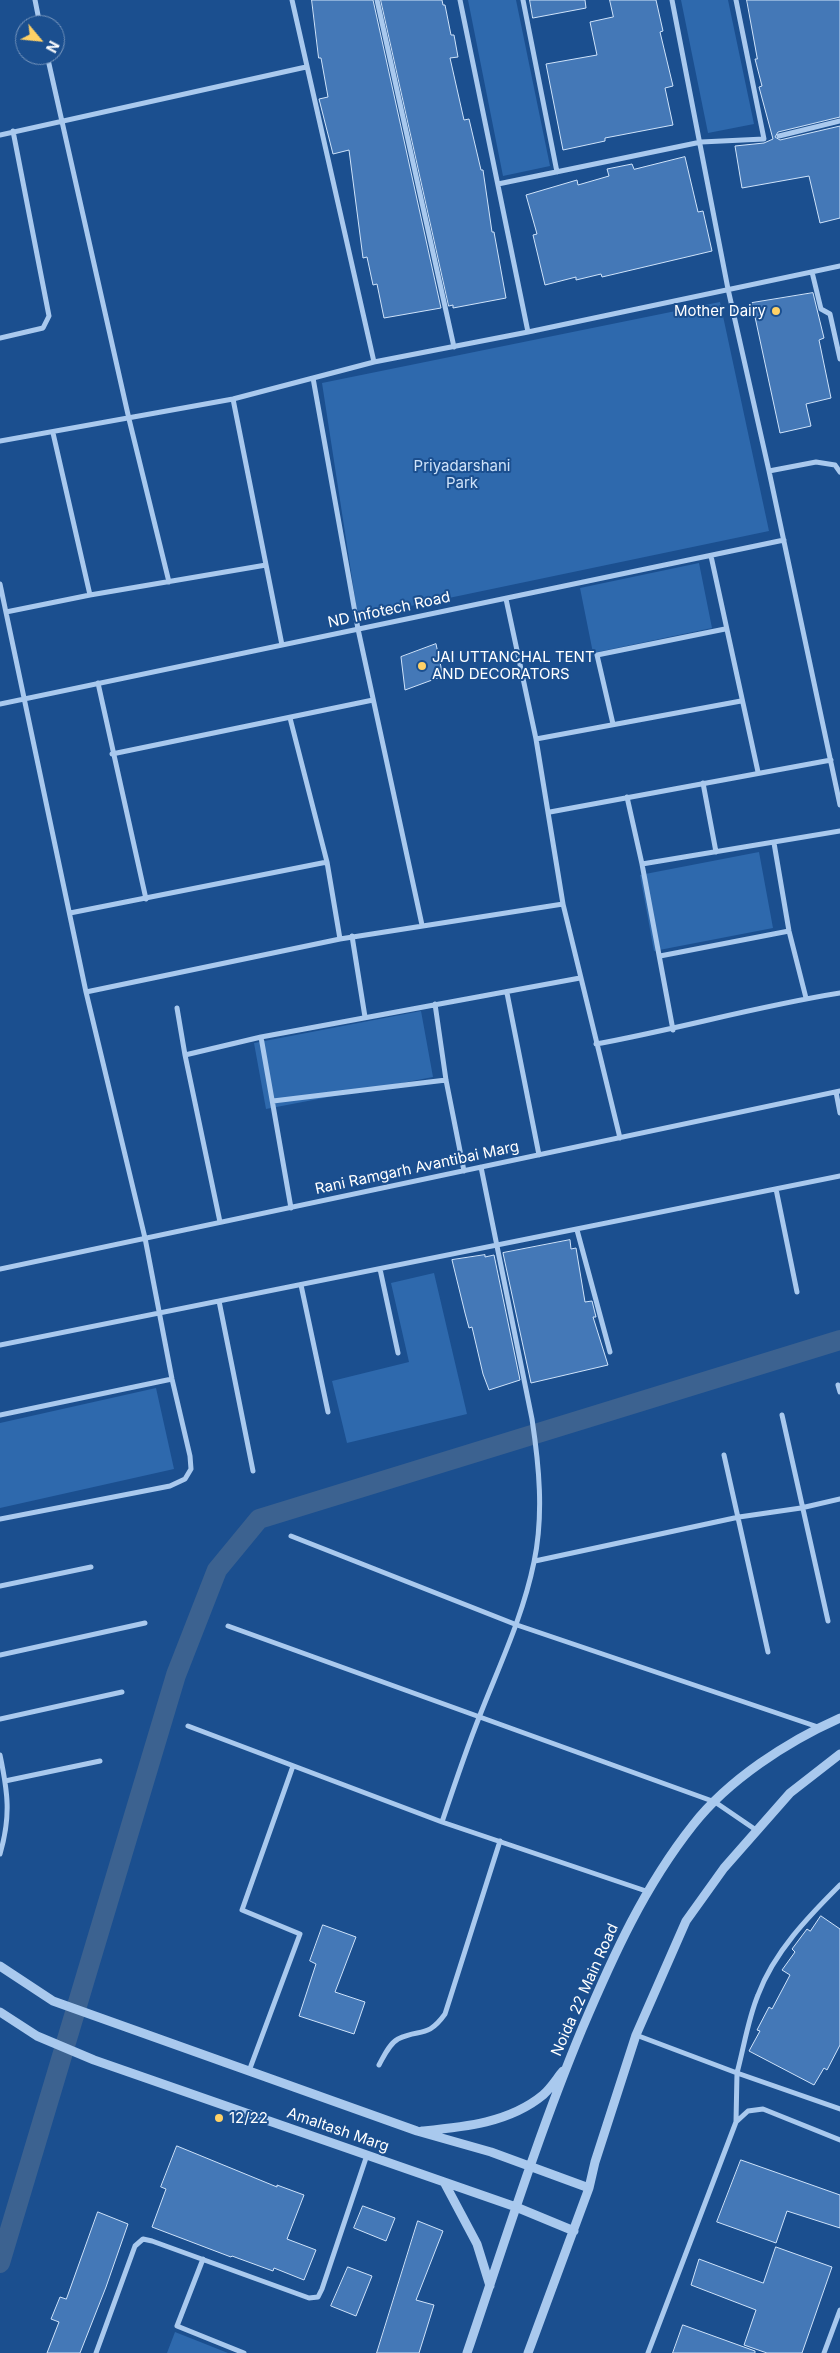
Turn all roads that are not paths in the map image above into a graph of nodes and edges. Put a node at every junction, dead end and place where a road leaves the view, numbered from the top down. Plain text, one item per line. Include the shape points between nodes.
1 (35, 0) edge
2 (292, 0) edge
3 (377, 0) edge
4 (460, 0) edge
5 (523, 0) edge
6 (672, 0) edge
7 (736, 0) edge
8 (38, 15) edge
9 (49, 65) edge
10 (306, 67) junction
11 (61, 120) junction
12 (840, 121) edge
13 (13, 131) junction
14 (0, 135) edge
15 (779, 136) dead end
16 (701, 142) junction
17 (558, 172) junction
18 (498, 184) junction
19 (840, 266) edge
20 (812, 272) junction
21 (728, 288) junction
22 (528, 332) junction
23 (0, 338) edge
24 (454, 347) junction
25 (840, 359) edge
26 (374, 362) junction
27 (313, 378) junction
28 (233, 398) junction
29 (129, 419) junction
30 (53, 433) junction
31 (0, 441) edge
32 (769, 471) junction
33 (840, 472) edge
34 (784, 540) junction
35 (711, 556) junction
36 (266, 566) junction
37 (169, 582) junction
38 (0, 584) edge
39 (90, 595) junction
40 (506, 598) junction
41 (6, 612) junction
42 (358, 629) junction
43 (726, 629) junction
44 (282, 645) junction
45 (98, 683) junction
46 (24, 699) junction
47 (373, 700) junction
48 (741, 701) junction
49 (0, 704) edge
50 (290, 718) junction
51 (613, 724) junction
52 (536, 739) junction
53 (112, 754) junction
54 (830, 760) junction
55 (758, 772) junction
56 (703, 783) junction
57 (627, 798) junction
58 (840, 804) edge
59 (550, 812) junction
60 (840, 831) edge
61 (774, 843) junction
62 (716, 852) junction
63 (327, 862) junction
64 (642, 864) junction
65 (146, 899) junction
66 (563, 904) junction
67 (70, 913) junction
68 (422, 925) junction
69 (789, 931) junction
70 (352, 936) junction
71 (340, 938) junction
72 (660, 956) junction
73 (580, 978) junction
74 (86, 992) junction
75 (840, 992) edge
76 (508, 993) junction
77 (806, 998) junction
78 (435, 1004) junction
79 (178, 1008) dead end
80 (365, 1017) junction
81 (673, 1030) junction
82 (261, 1037) junction
83 (596, 1044) junction
84 (185, 1055) junction
85 (446, 1080) junction
86 (838, 1092) edge
87 (273, 1101) junction
88 (840, 1113) edge
89 (620, 1138) junction
90 (539, 1155) junction
91 (481, 1167) junction
92 (464, 1171) junction
93 (840, 1176) edge
94 (776, 1188) junction
95 (291, 1208) junction
96 (220, 1222) junction
97 (577, 1230) junction
98 (145, 1238) junction
99 (497, 1245) junction
100 (0, 1269) edge
101 (380, 1269) junction
102 (301, 1285) junction
103 (797, 1292) dead end
104 (218, 1301) junction
105 (159, 1313) junction
106 (0, 1345) edge
107 (610, 1352) dead end
108 (398, 1353) dead end
109 (172, 1379) junction
110 (838, 1386) dead end
111 (840, 1392) edge
112 (328, 1412) dead end
113 (0, 1415) edge
114 (782, 1415) dead end
115 (724, 1455) dead end
116 (253, 1471) dead end
117 (840, 1499) edge
118 (802, 1508) junction
119 (739, 1517) junction
120 (0, 1519) edge
121 (291, 1536) dead end
122 (534, 1561) junction
123 (91, 1567) dead end
124 (0, 1586) edge
125 (828, 1620) dead end
126 (144, 1622) dead end
127 (517, 1625) junction
128 (228, 1626) dead end
129 (768, 1652) dead end
130 (0, 1655) edge
131 (122, 1692) dead end
132 (479, 1716) junction
133 (840, 1718) edge
134 (0, 1719) edge
135 (188, 1726) dead end
136 (818, 1727) junction
137 (840, 1754) edge
138 (0, 1755) edge
139 (100, 1761) dead end
140 (293, 1766) junction
141 (6, 1781) junction
142 (715, 1802) junction
143 (442, 1822) junction
144 (756, 1830) junction
145 (500, 1841) junction
146 (0, 1854) edge
147 (840, 1885) edge
148 (646, 1891) junction
149 (0, 1966) edge
150 (0, 2012) edge
151 (636, 2035) junction
152 (379, 2065) dead end
153 (567, 2065) junction
154 (249, 2072) junction
155 (737, 2073) junction
156 (840, 2110) edge
157 (736, 2122) junction
158 (417, 2131) junction
159 (840, 2140) edge
160 (367, 2155) junction
161 (530, 2166) junction
162 (444, 2182) junction
163 (589, 2188) junction
164 (516, 2207) junction
165 (574, 2230) junction
166 (203, 2259) junction
167 (490, 2286) junction
168 (840, 2310) edge
169 (96, 2353) edge
170 (244, 2353) edge
171 (467, 2353) edge
172 (528, 2353) edge
173 (648, 2353) edge
174 (824, 2353) edge

1 - 8 street
2 - 10 street
3 - 24 street
4 - 18 street
5 - 17 street
6 - 16 street
7 - 16 street via 764,139
9 - 11 street
10 - 11 street
10 - 26 street
11 - 13 street
11 - 29 street
12 - 15 street
13 - 14 street
13 - 23 street via 49,316 43,328
16 - 17 street
16 - 21 street
17 - 18 street
18 - 22 street
19 - 20 street
20 - 21 street
20 - 25 street via 821,309 830,314
21 - 22 street
21 - 32 street
22 - 24 street
24 - 26 street
26 - 27 street
27 - 28 street
27 - 42 street
28 - 29 street
28 - 36 street
29 - 30 street
29 - 37 street
30 - 31 street
30 - 39 street
32 - 33 street via 816,462 834,465
32 - 34 street
34 - 35 street, ND Infotech Road
34 - 54 street
35 - 40 street, ND Infotech Road
35 - 43 street
36 - 37 street
36 - 44 street
37 - 39 street
38 - 41 street
39 - 41 street
40 - 42 street, ND Infotech Road
40 - 52 street
41 - 46 street
42 - 44 street, ND Infotech Road
42 - 47 street
43 - 48 street
43 - 51 street via 597,655
44 - 45 street, ND Infotech Road
45 - 46 street, ND Infotech Road
45 - 53 street
46 - 49 street, ND Infotech Road
46 - 67 street
47 - 50 street
47 - 68 street
48 - 51 street
48 - 55 street
50 - 53 street
50 - 63 street
51 - 52 street
52 - 59 street
53 - 65 street
54 - 55 street
54 - 58 street
55 - 56 street
56 - 57 street
56 - 62 street
57 - 59 street
57 - 64 street
59 - 66 street
60 - 61 street
61 - 62 street
61 - 69 street
62 - 64 street
63 - 65 street
63 - 71 street
64 - 72 street
65 - 67 street
66 - 68 street
66 - 73 street
67 - 74 street
68 - 70 street
69 - 72 street
69 - 77 street
70 - 71 street
70 - 80 street
71 - 74 street
72 - 81 street
73 - 76 street
73 - 83 street
74 - 98 street
75 - 77 street
76 - 78 street
76 - 90 street
77 - 81 street
78 - 80 street
78 - 85 street
79 - 84 street
80 - 82 street
81 - 83 street
82 - 84 street
82 - 87 street
83 - 89 street
84 - 96 street
85 - 87 street
85 - 92 street
86 - 88 street
86 - 89 street, Rani Ramgarh Avantibai Marg
87 - 95 street
89 - 90 street, Rani Ramgarh Avantibai Marg
90 - 91 street, Rani Ramgarh Avantibai Marg
91 - 92 street, Rani Ramgarh Avantibai Marg
91 - 99 street
92 - 95 street, Rani Ramgarh Avantibai Marg
93 - 94 street
94 - 97 street
94 - 103 street
95 - 96 street, Rani Ramgarh Avantibai Marg
96 - 98 street, Rani Ramgarh Avantibai Marg
97 - 99 street
97 - 107 street
98 - 100 street, Rani Ramgarh Avantibai Marg
98 - 105 street
99 - 101 street
99 - 122 street via 539,1460 540,1494
101 - 102 street
101 - 108 street
102 - 104 street
102 - 112 street
104 - 105 street
104 - 116 street
105 - 106 street
105 - 109 street
109 - 113 street
109 - 120 street via 190,1456 191,1469 185,1480 170,1486
110 - 111 street
114 - 118 street
115 - 119 street
117 - 118 street
118 - 119 street
118 - 125 street
119 - 122 street
119 - 129 street
121 - 127 street
122 - 127 street
123 - 124 street
126 - 130 street
127 - 132 street
127 - 136 street
128 - 132 street
131 - 134 street
132 - 142 street
132 - 143 street
133 - 136 street, Noida 22 Main Road
135 - 140 street
136 - 142 street, Noida 22 Main Road via 743,1775
137 - 144 street via 790,1793
138 - 141 street
139 - 141 street
140 - 143 street
140 - 154 street via 242,1910 300,1934
141 - 146 street via 7,1830
142 - 144 street
142 - 148 street, Noida 22 Main Road via 694,1823
143 - 145 street
144 - 151 street via 686,1921
145 - 148 street
145 - 152 street via 445,2014 426,2032 398,2040 390,2046
147 - 155 street via 787,1943 768,1972 757,1995
148 - 153 street, Noida 22 Main Road via 611,1960
149 - 154 street, Amaltash Marg via 53,2001
150 - 160 street, Amaltash Marg via 38,2036 94,2060
151 - 155 street
151 - 163 street
153 - 158 street via 544,2094 512,2114 463,2127
153 - 161 street, Noida 22 Main Road
154 - 158 street, Amaltash Marg
155 - 156 street
155 - 157 street
157 - 159 street via 748,2110 762,2109
157 - 173 street
158 - 161 street, Amaltash Marg
160 - 162 street, Amaltash Marg
160 - 166 street via 318,2297 309,2298
161 - 163 street, Amaltash Marg
161 - 164 street, Noida 22 Main Road
162 - 164 street, Amaltash Marg
162 - 167 street via 477,2244
163 - 165 street
164 - 165 street, Amaltash Marg
164 - 167 street, Noida 22 Main Road
165 - 172 street
166 - 169 street via 152,2241 143,2240 135,2246
166 - 170 street via 177,2326
167 - 171 street, Noida 22 Main Road
168 - 174 street

